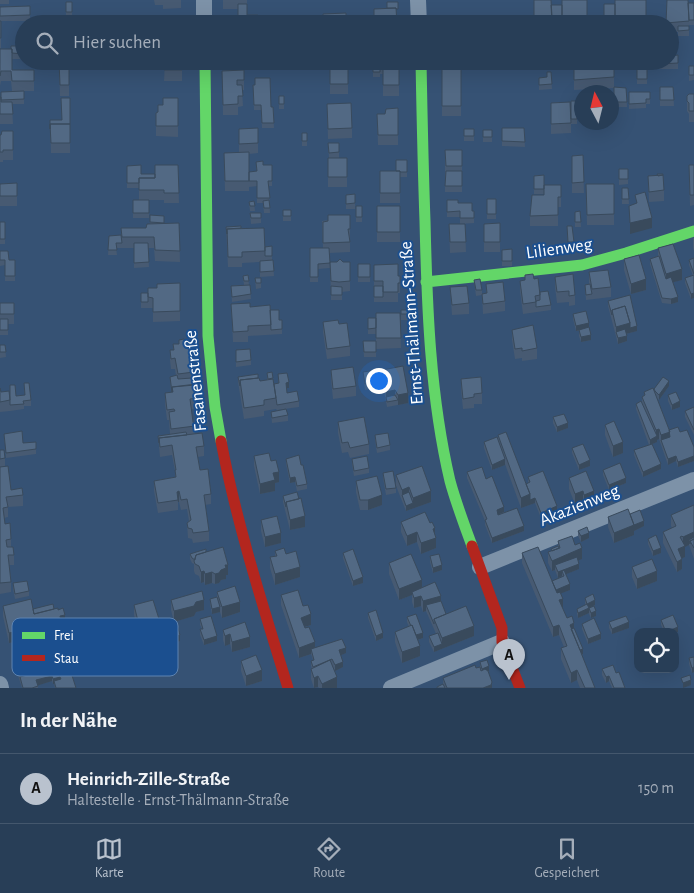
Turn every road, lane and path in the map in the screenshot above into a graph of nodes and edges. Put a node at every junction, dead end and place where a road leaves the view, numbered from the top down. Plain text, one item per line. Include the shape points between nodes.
1 (204, 0) edge
2 (418, 0) edge
3 (204, 15) edge
4 (419, 15) edge
5 (205, 70) edge
6 (421, 70) edge
7 (694, 231) edge
8 (426, 282) junction
9 (694, 480) edge
10 (480, 567) junction
11 (502, 642) junction
12 (0, 684) edge
13 (1, 688) edge
14 (288, 688) edge
15 (391, 688) edge
16 (520, 688) edge

1 - 3 street
2 - 4 street
5 - 14 street, Fasanenstraße via 208,336 216,407 228,476 250,564
6 - 8 street, Ernst-Thälmann-Straße
7 - 8 street, Lilienweg via 582,265
8 - 10 street, Ernst-Thälmann-Straße via 431,364 450,480
9 - 10 street, Akazienweg
10 - 11 street, Ernst-Thälmann-Straße via 502,628
11 - 15 street
11 - 16 street, Ernst-Thälmann-Straße
12 - 13 street

